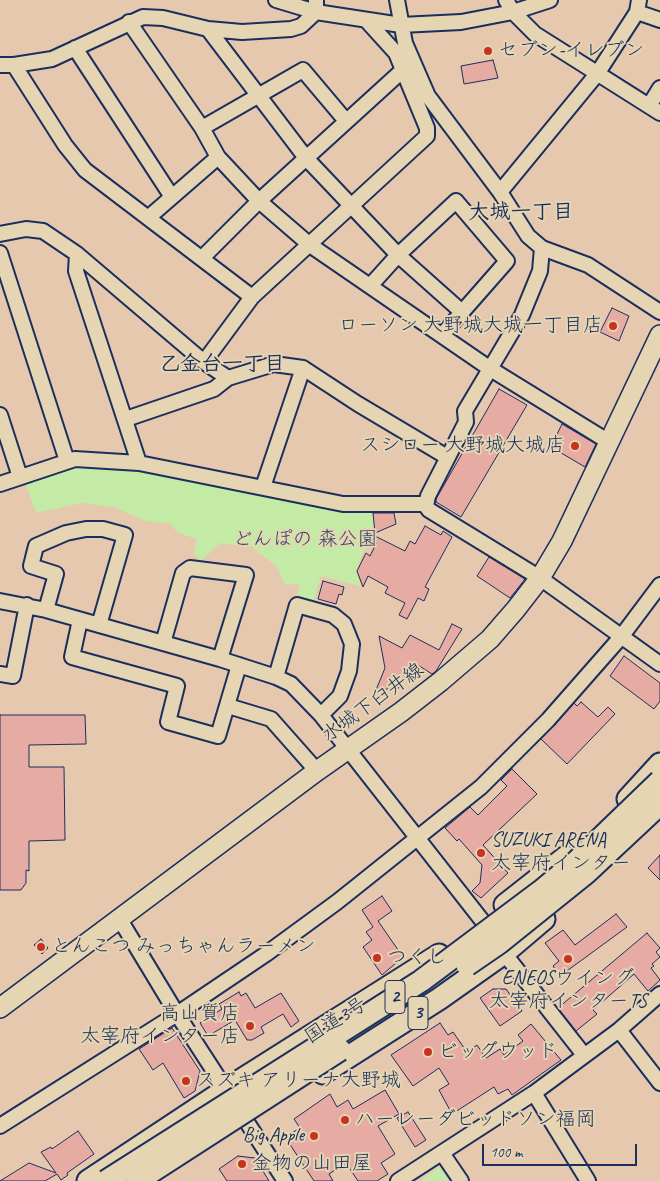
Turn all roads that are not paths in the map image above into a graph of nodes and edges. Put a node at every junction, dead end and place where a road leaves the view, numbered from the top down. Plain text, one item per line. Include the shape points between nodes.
1 (276, 0) edge
2 (397, 0) edge
3 (550, 0) edge
4 (316, 6) edge
5 (509, 6) edge
6 (638, 6) edge
7 (660, 20) edge
8 (367, 21) junction
9 (129, 22) junction
10 (401, 26) junction
11 (208, 29) junction
12 (74, 48) junction
13 (0, 65) edge
14 (14, 65) junction
15 (404, 69) junction
16 (597, 74) junction
17 (660, 88) edge
18 (258, 96) junction
19 (655, 109) edge
20 (346, 121) junction
21 (202, 128) junction
22 (218, 157) junction
23 (306, 158) junction
24 (500, 192) junction
25 (172, 197) junction
26 (260, 200) junction
27 (351, 207) junction
28 (149, 217) junction
29 (0, 234) edge
30 (310, 246) junction
31 (542, 248) junction
32 (0, 253) edge
33 (77, 254) junction
34 (398, 255) junction
35 (202, 258) junction
36 (370, 286) junction
37 (252, 297) junction
38 (462, 312) junction
39 (660, 312) edge
40 (442, 335) junction
41 (660, 335) edge
42 (204, 362) junction
43 (303, 368) junction
44 (489, 368) junction
45 (228, 378) junction
46 (0, 416) edge
47 (126, 419) junction
48 (609, 442) junction
49 (447, 457) junction
50 (67, 461) junction
51 (139, 464) junction
52 (20, 477) junction
53 (0, 484) edge
54 (263, 487) junction
55 (426, 504) junction
56 (540, 578) junction
57 (660, 585) edge
58 (0, 601) edge
59 (27, 605) junction
60 (46, 610) junction
61 (80, 620) junction
62 (99, 625) junction
63 (621, 637) junction
64 (163, 643) junction
65 (220, 659) junction
66 (660, 664) edge
67 (239, 665) junction
68 (0, 674) edge
69 (276, 677) junction
70 (228, 706) junction
71 (321, 715) junction
72 (348, 750) junction
73 (660, 764) edge
74 (317, 771) junction
75 (660, 782) edge
76 (660, 804) edge
77 (660, 816) edge
78 (418, 838) junction
79 (120, 918) junction
80 (484, 923) junction
81 (504, 954) junction
82 (660, 994) edge
83 (0, 1008) edge
84 (177, 1014) junction
85 (619, 1030) junction
86 (584, 1055) junction
87 (660, 1083) edge
88 (227, 1089) junction
89 (534, 1093) junction
90 (248, 1121) junction
91 (0, 1126) edge
92 (442, 1153) junction
93 (88, 1181) edge
94 (106, 1181) edge
95 (137, 1181) edge
96 (156, 1181) edge
97 (285, 1181) edge
98 (398, 1181) edge
99 (461, 1181) edge
100 (588, 1181) edge

1 - 4 street
2 - 10 street
3 - 5 street
4 - 8 street
4 - 11 street via 301,26 291,29 242,32
5 - 10 street via 461,22
5 - 16 street via 535,34
6 - 7 street
6 - 16 street
8 - 10 street
8 - 15 street via 396,53
9 - 11 street via 143,17 163,18
9 - 12 street
9 - 21 street
10 - 24 street via 428,96
11 - 18 street
12 - 14 street via 52,58
12 - 25 street
13 - 14 street
14 - 28 street via 65,145 85,170
15 - 20 street
15 - 27 street via 427,128 427,136
16 - 19 street
16 - 24 street
17 - 19 street
18 - 20 street via 302,70
18 - 21 street
18 - 23 street
20 - 23 street
21 - 22 street
22 - 25 street
22 - 26 street
23 - 26 street
23 - 27 street
24 - 31 street via 528,236
25 - 28 street
26 - 30 street
26 - 35 street
27 - 30 street
27 - 34 street
28 - 35 street
29 - 33 street via 19,230 43,231
30 - 36 street
30 - 37 street
31 - 39 street via 588,265
31 - 44 street via 540,271 522,315
32 - 50 street
33 - 42 street
33 - 47 street via 76,271
34 - 36 street
34 - 38 street
34 - 38 street via 456,201 507,261
35 - 37 street
36 - 40 street
37 - 42 street
38 - 40 street
40 - 44 street
41 - 48 main road, 水城下臼井線
42 - 45 street
43 - 45 street via 274,364
43 - 49 street
43 - 54 street
44 - 48 street
44 - 49 street via 465,411 466,422
45 - 47 street via 214,389
46 - 52 street
47 - 51 street
48 - 56 main road, 水城下臼井線 via 562,541
49 - 55 street
50 - 51 street via 75,458
50 - 52 street
51 - 54 street
52 - 53 street
54 - 55 street via 343,504
55 - 56 street via 429,510
56 - 63 street
56 - 72 main road, 水城下臼井線 via 516,609 470,657
57 - 63 street
58 - 59 street
59 - 60 street
59 - 68 street via 13,676
60 - 61 street
60 - 62 street via 56,574 31,566 36,546 86,528 125,535
61 - 62 street
61 - 70 street via 72,657 177,686 168,722 218,736
62 - 64 street
63 - 66 street
63 - 78 street via 548,720 481,787
64 - 65 street
64 - 65 street via 182,572 190,568 246,575
65 - 67 street
67 - 69 street
67 - 70 street
69 - 71 street via 291,684
69 - 71 street via 297,605 333,615 344,624 352,644 349,671 340,696
70 - 74 street via 271,719
71 - 72 street
72 - 74 main road, 水城下臼井線
72 - 78 street
73 - 80 highway, 国道3号 / 3 via 621,808 563,860
74 - 79 main road, 水城下臼井線
75 - 94 highway, 2, bridge via 541,891 421,981
76 - 95 highway, 2, bridge via 586,873 499,943
77 - 81 highway, 国道3号 / 3
78 - 80 street
78 - 84 street via 266,954
79 - 83 main road, 水城下臼井線
79 - 84 street
80 - 88 highway, 国道3号 / 3 via 417,971
81 - 86 street
81 - 90 highway, 国道3号 / 3
82 - 85 street
84 - 88 street
84 - 91 street
85 - 86 street
85 - 87 street
86 - 89 street
88 - 90 street
88 - 93 highway, 国道3号 / 3
89 - 92 street
89 - 100 street
90 - 96 highway, 国道3号 / 3
90 - 97 street
92 - 98 street
92 - 99 street

